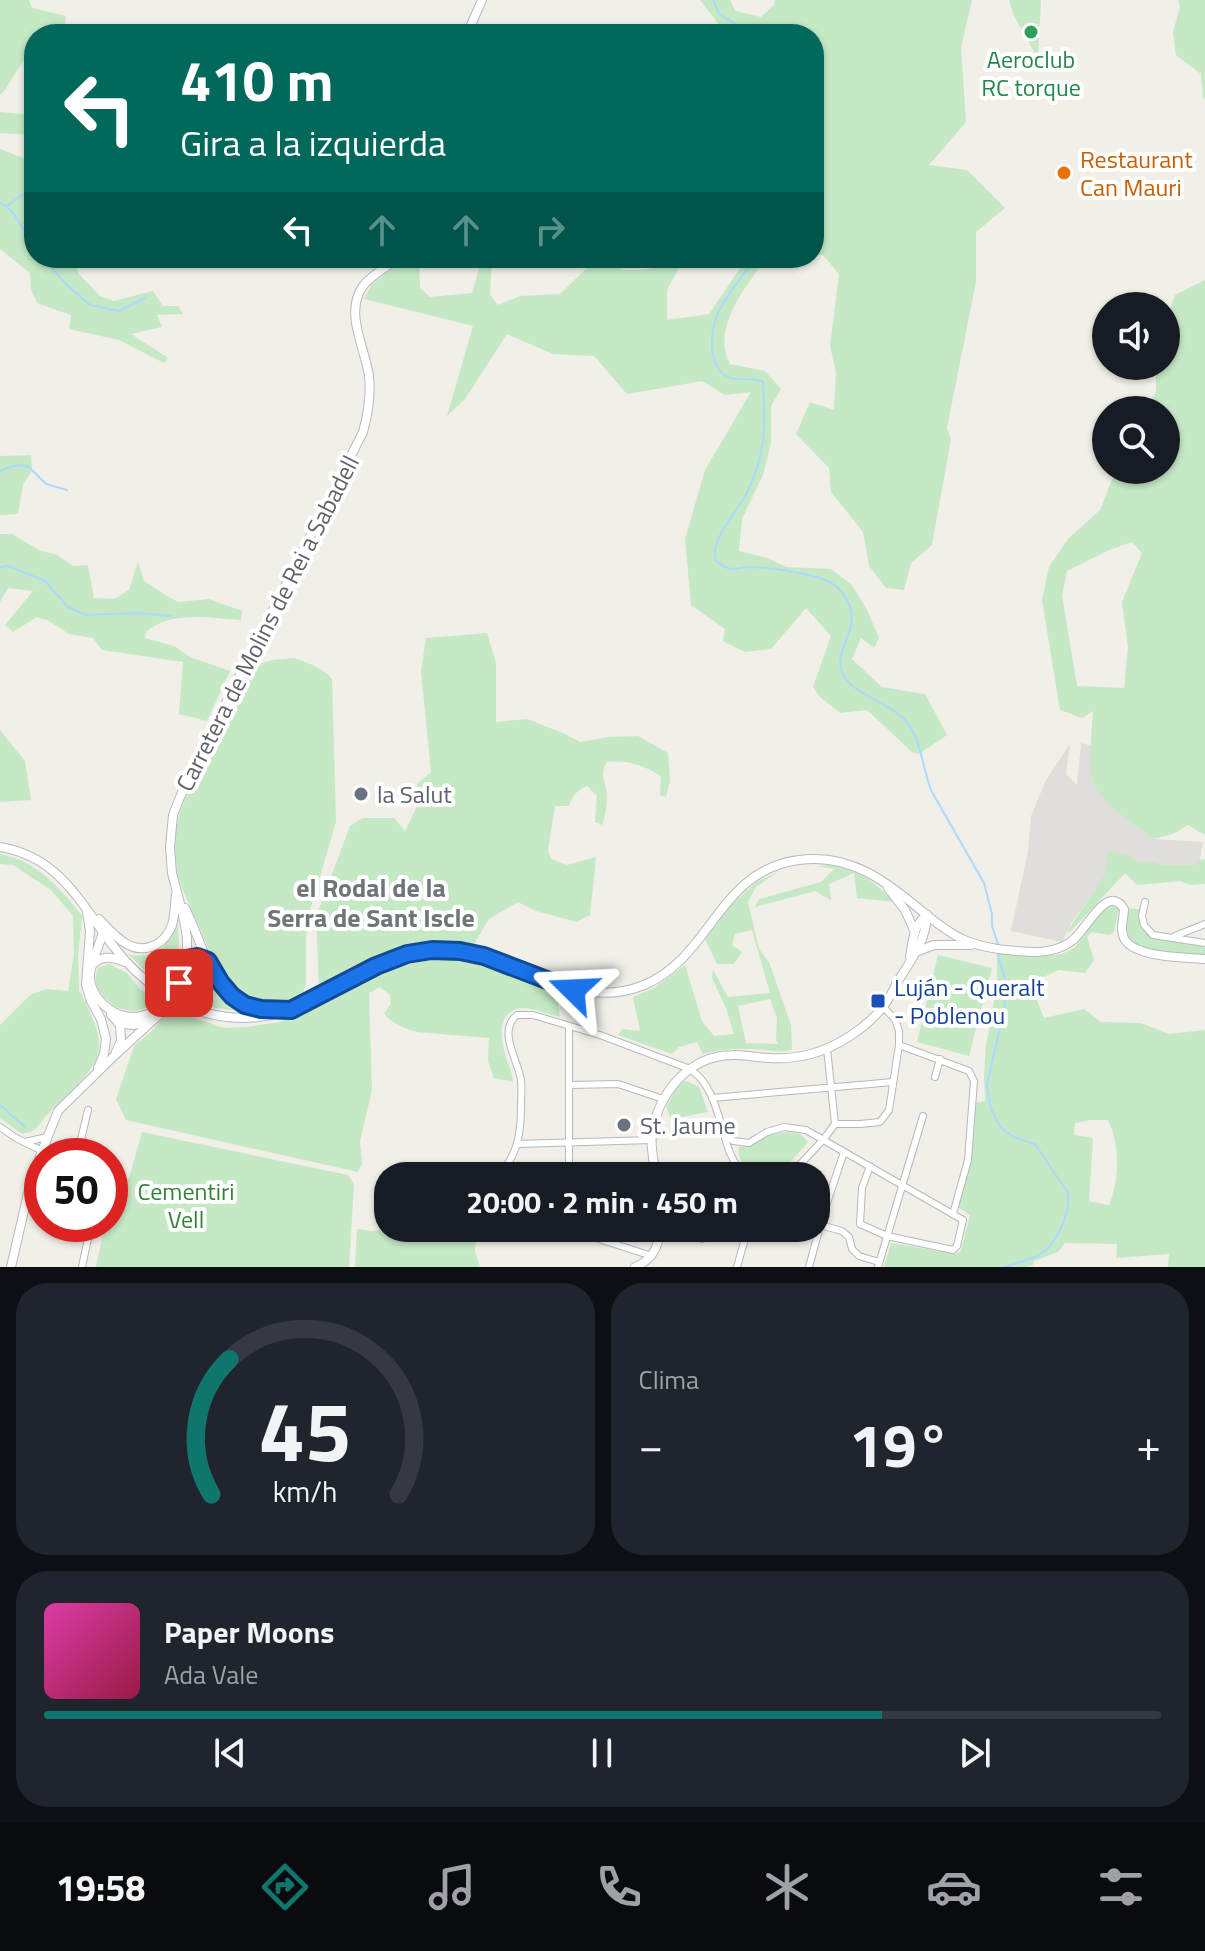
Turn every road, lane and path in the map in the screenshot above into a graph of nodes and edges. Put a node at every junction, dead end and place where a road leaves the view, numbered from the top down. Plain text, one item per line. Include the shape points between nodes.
1 (482, 0) edge
2 (471, 24) edge
3 (385, 268) edge
4 (0, 847) edge
5 (879, 877) junction
6 (177, 891) junction
7 (1145, 902) dead end
8 (86, 907) junction
9 (927, 915) junction
10 (1205, 924) edge
11 (103, 932) junction
12 (915, 932) junction
13 (1171, 937) junction
14 (1205, 943) edge
15 (976, 945) junction
16 (917, 951) junction
17 (186, 959) junction
18 (1205, 959) edge
19 (208, 961) junction
20 (126, 963) junction
21 (909, 963) junction
22 (92, 965) junction
23 (98, 998) junction
24 (166, 998) junction
25 (883, 1007) junction
26 (97, 1010) junction
27 (291, 1010) junction
28 (150, 1018) junction
29 (120, 1024) junction
30 (569, 1026) junction
31 (899, 1045) junction
32 (106, 1048) junction
33 (827, 1049) junction
34 (114, 1056) junction
35 (940, 1059) junction
36 (690, 1069) junction
37 (935, 1077) dead end
38 (92, 1078) junction
39 (893, 1082) junction
40 (569, 1085) junction
41 (832, 1088) junction
42 (712, 1098) junction
43 (663, 1099) junction
44 (88, 1110) dead end
45 (923, 1116) dead end
46 (835, 1124) junction
47 (0, 1127) edge
48 (724, 1134) junction
49 (47, 1137) joint
50 (43, 1138) edge
51 (81, 1138) edge
52 (652, 1140) junction
53 (823, 1140) junction
54 (24, 1141) edge
55 (569, 1143) junction
56 (517, 1144) junction
57 (844, 1152) junction
58 (510, 1162) edge
59 (569, 1162) edge
60 (654, 1162) edge
61 (735, 1162) edge
62 (802, 1162) edge
63 (870, 1166) junction
64 (903, 1184) junction
65 (830, 1188) edge
66 (24, 1211) edge
67 (953, 1214) junction
68 (830, 1228) edge
69 (887, 1236) junction
70 (87, 1242) edge
71 (609, 1242) edge
72 (658, 1242) edge
73 (744, 1242) edge
74 (816, 1242) edge
75 (652, 1256) junction
76 (878, 1264) edge
77 (639, 1266) edge
78 (11, 1267) edge
79 (82, 1267) edge
80 (737, 1267) edge
81 (809, 1267) edge

1 - 2 main road
3 - 6 main road, Carretera de Molins de Rei a Sabadell via 365,284 356,305 370,388 360,438 176,806 170,847
4 - 8 main road via 47,865
5 - 9 main road
5 - 12 main road
5 - 27 main road via 832,859 775,866 738,890 672,968 631,989 573,990 484,956 432,950 376,966
6 - 8 main road via 168,935 143,949 122,942
6 - 17 main road, Carretera de Molins de Rei a Sabadell
6 - 19 main road
7 - 13 street via 1144,925 1153,935
8 - 11 main road
8 - 26 main road via 90,931 85,980
9 - 12 main road
9 - 15 main road
9 - 16 main road
10 - 13 street
11 - 20 main road
11 - 22 main road
12 - 21 main road
13 - 14 street
15 - 16 main road via 934,945
15 - 18 main road via 1055,949 1074,939 1103,905 1115,901 1124,909 1122,933 1132,947
16 - 21 main road
17 - 19 main road
17 - 24 main road, Carretera de Molins de Rei a Sabadell
19 - 27 main road via 224,988 245,1005
20 - 22 main road via 109,957
20 - 24 main road
21 - 25 main road
22 - 23 main road via 90,980
23 - 28 main road via 118,1014
23 - 29 main road
24 - 27 main road, bridge via 216,1016 263,1017
24 - 28 main road
25 - 31 street via 895,1019
25 - 33 main road
26 - 29 main road
26 - 32 main road
28 - 29 main road
28 - 34 main road
29 - 32 main road
29 - 34 main road via 121,1041
30 - 36 street
30 - 40 street
30 - 56 street via 533,1015 511,1020 507,1034 521,1080
31 - 35 street
31 - 39 street
32 - 38 main road
33 - 36 main road via 771,1059 713,1057
33 - 41 street
34 - 38 main road
35 - 37 street
35 - 67 street via 969,1071 974,1081 968,1160
36 - 42 street
36 - 43 main road
38 - 49 main road via 58,1111
39 - 41 street
39 - 46 street via 889,1110 880,1122
40 - 43 street via 618,1084
40 - 55 street
41 - 42 street
41 - 46 street
42 - 48 street
43 - 52 main road
44 - 51 street
45 - 64 street
46 - 53 street
47 - 54 street
48 - 53 street via 749,1143 784,1127 806,1130
48 - 61 street
49 - 50 street
52 - 55 street
52 - 60 main road
53 - 57 street
53 - 62 street
55 - 56 street
55 - 59 street
56 - 58 street
57 - 63 street
57 - 65 street
63 - 64 street
63 - 69 street via 862,1188 860,1224
64 - 67 street
64 - 69 street
66 - 78 main road
67 - 69 street via 963,1220 953,1250
68 - 76 street via 849,1237 859,1256
69 - 76 street
70 - 79 street
71 - 75 street
72 - 75 main road
73 - 80 street
74 - 81 street
75 - 77 main road

